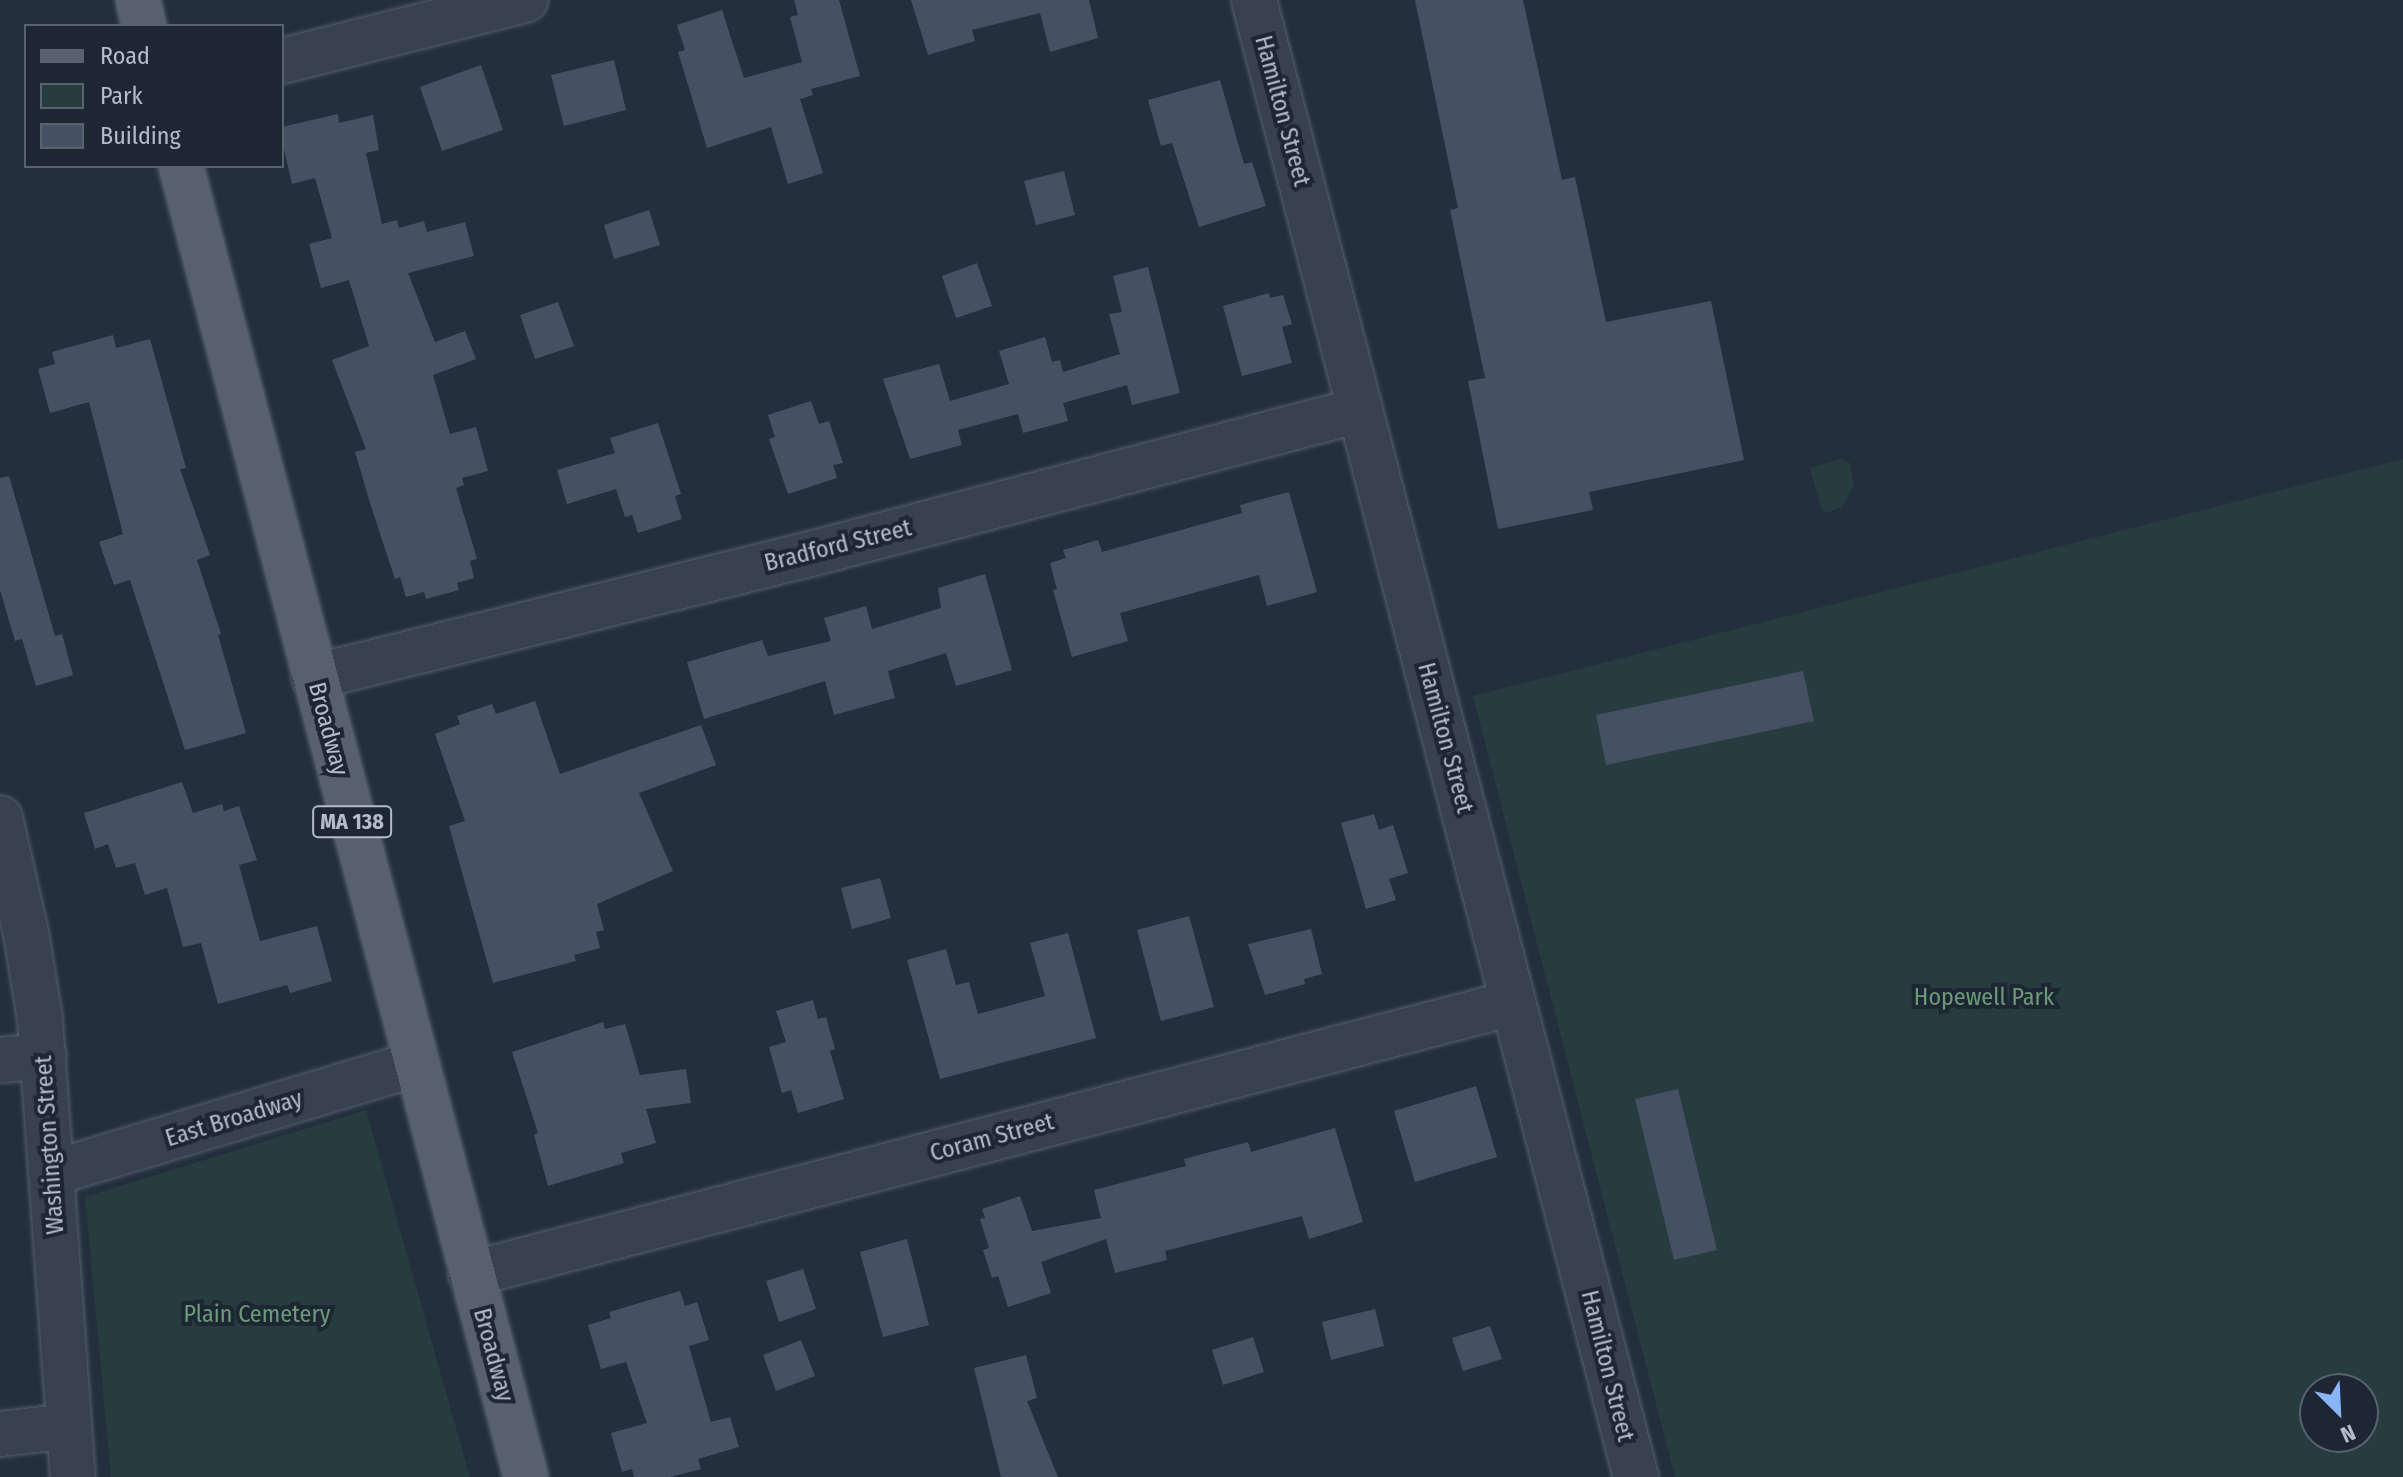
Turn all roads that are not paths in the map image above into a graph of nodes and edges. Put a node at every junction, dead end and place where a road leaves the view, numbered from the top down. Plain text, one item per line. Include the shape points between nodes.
1 (138, 0) edge
2 (525, 0) edge
3 (1254, 0) edge
4 (144, 24) edge
5 (284, 60) edge
6 (182, 168) edge
7 (1360, 410) junction
8 (314, 677) junction
9 (0, 818) edge
10 (1513, 1003) junction
11 (44, 1056) junction
12 (0, 1060) edge
13 (415, 1064) junction
14 (52, 1173) junction
15 (471, 1274) junction
16 (69, 1426) junction
17 (0, 1434) edge
18 (73, 1477) edge
19 (526, 1477) edge
20 (1636, 1477) edge

1 - 4 main road
2 - 5 street
3 - 7 street, Hamilton Street
6 - 8 main road, Broadway / MA 138
7 - 8 street, Bradford Street
7 - 10 street, Hamilton Street
8 - 13 main road, Broadway / MA 138
9 - 11 street, Washington Street via 26,933
10 - 15 street, Coram Street
10 - 20 street, Hamilton Street
11 - 12 street
11 - 14 street, Washington Street
13 - 14 street, East Broadway
13 - 15 main road, Broadway / MA 138
14 - 16 street, Washington Street
15 - 19 main road, Broadway / MA 138
16 - 17 street
16 - 18 street, Washington Street

